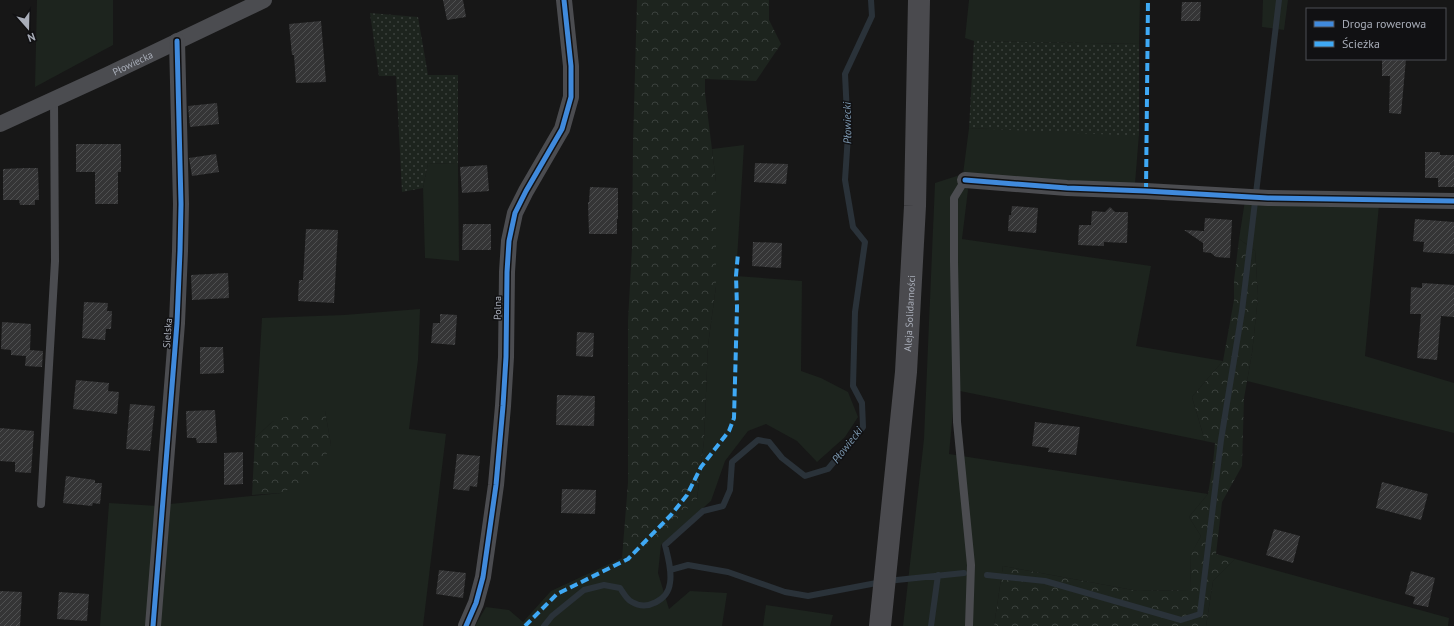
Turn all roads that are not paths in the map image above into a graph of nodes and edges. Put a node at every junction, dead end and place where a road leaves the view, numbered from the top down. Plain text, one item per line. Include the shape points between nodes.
1 (264, 0) edge
2 (564, 0) edge
3 (919, 0) edge
4 (177, 41) junction
5 (54, 99) junction
6 (0, 124) edge
7 (965, 180) joint
8 (1454, 201) edge
9 (42, 504) dead end
10 (881, 622) edge
11 (153, 626) edge
12 (466, 626) edge
13 (969, 626) edge

1 - 4 street, Płowiecka
2 - 12 street, Polna via 571,66 571,97 562,129 515,213 509,241 504,399 496,485 483,577
3 - 10 main road, Aleja Solidarności via 915,206 906,372
4 - 5 street, Płowiecka
4 - 11 street, Sielska via 180,251 177,323
5 - 6 street, Płowiecka
5 - 9 lane via 55,261
7 - 8 street via 1268,198
7 - 13 lane via 954,198 954,255 957,422 971,565

